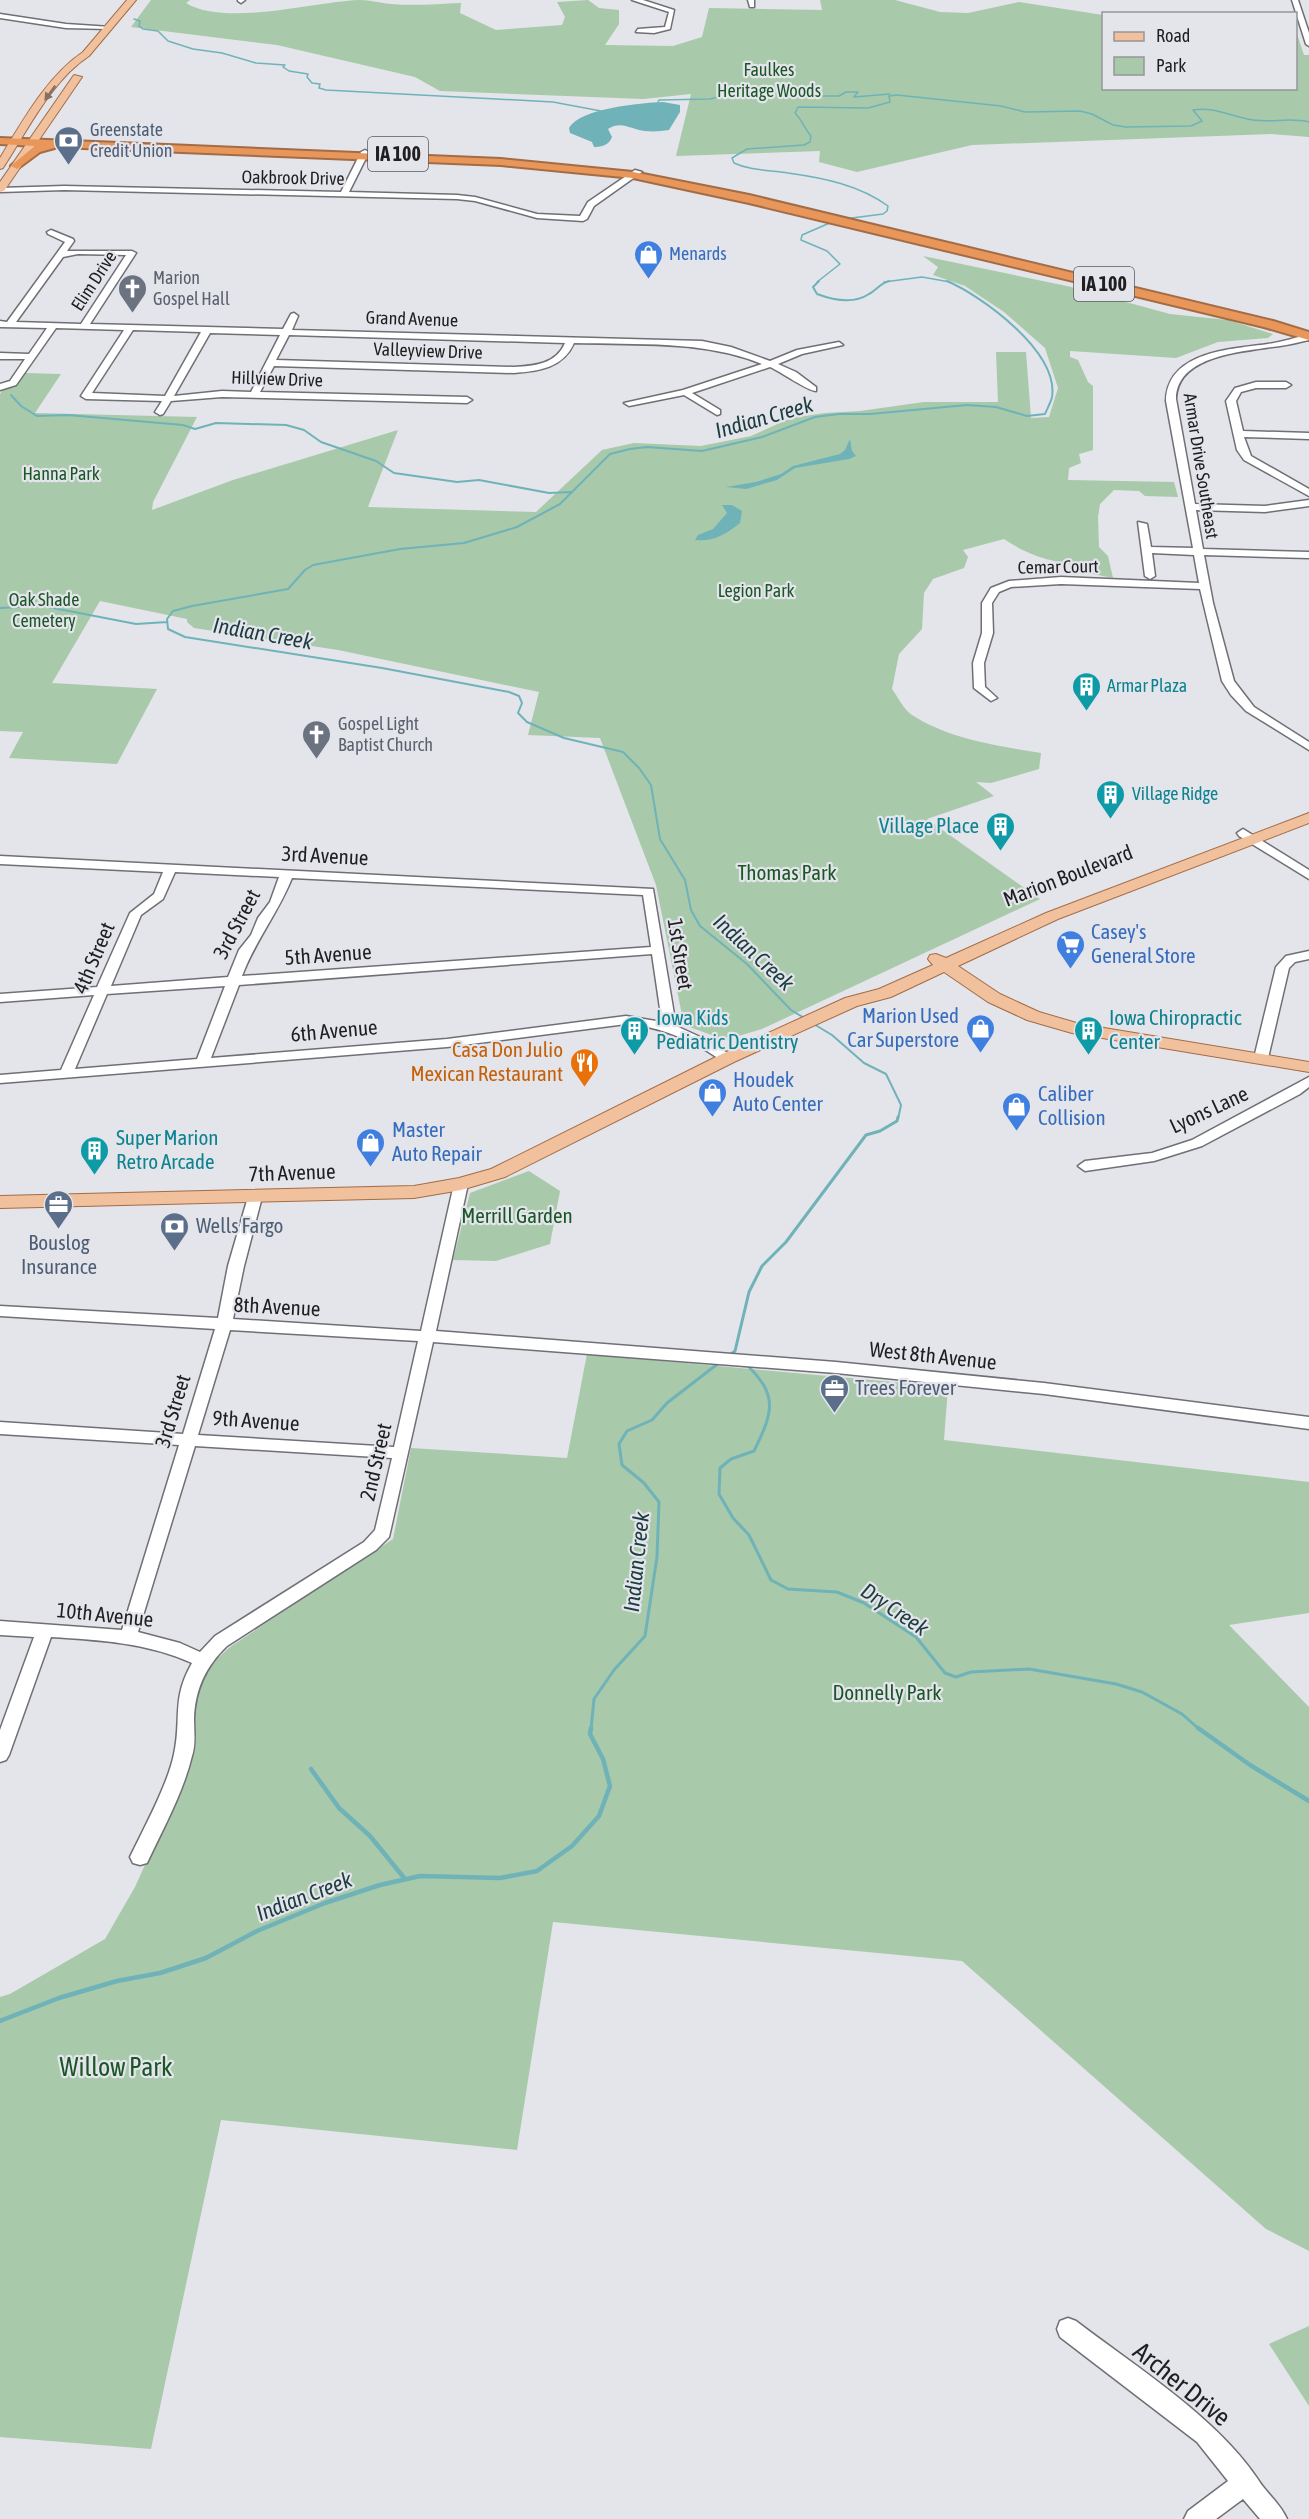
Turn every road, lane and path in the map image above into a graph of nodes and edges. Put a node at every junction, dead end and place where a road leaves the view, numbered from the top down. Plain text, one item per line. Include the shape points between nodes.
1 (132, 0) edge
2 (635, 0) edge
3 (1295, 0) edge
4 (1299, 9) junction
5 (1309, 9) edge
6 (0, 16) edge
7 (108, 27) junction
8 (638, 31) dead end
9 (1309, 44) edge
10 (86, 54) junction
11 (36, 137) junction
12 (0, 138) edge
13 (14, 141) edge
14 (72, 142) junction
15 (364, 154) junction
16 (0, 166) edge
17 (16, 166) junction
18 (636, 173) junction
19 (0, 190) edge
20 (344, 194) junction
21 (51, 232) dead end
22 (902, 234) junction
23 (60, 255) junction
24 (294, 316) dead end
25 (0, 324) edge
26 (10, 324) junction
27 (52, 326) junction
28 (84, 327) junction
29 (130, 328) junction
30 (207, 330) junction
31 (1309, 331) edge
32 (286, 332) junction
33 (1309, 337) edge
34 (571, 340) junction
35 (839, 345) dead end
36 (0, 356) edge
37 (31, 357) junction
38 (271, 363) junction
39 (770, 365) junction
40 (1286, 385) dead end
41 (0, 387) edge
42 (813, 389) dead end
43 (685, 392) junction
44 (255, 394) junction
45 (168, 398) junction
46 (467, 400) dead end
47 (629, 403) dead end
48 (160, 412) dead end
49 (717, 412) dead end
50 (1238, 434) junction
51 (1309, 436) edge
52 (1309, 493) edge
53 (1309, 502) edge
54 (1190, 507) junction
55 (1142, 524) dead end
56 (1146, 550) junction
57 (1198, 552) junction
58 (1309, 555) edge
59 (1150, 576) dead end
60 (1205, 586) junction
61 (991, 698) dead end
62 (1309, 747) edge
63 (1309, 808) edge
64 (1309, 818) edge
65 (1248, 836) junction
66 (0, 860) edge
67 (171, 868) junction
68 (287, 874) junction
69 (1309, 875) edge
70 (649, 892) joint
71 (658, 950) junction
72 (1309, 955) edge
73 (938, 960) junction
74 (233, 981) junction
75 (102, 991) junction
76 (0, 998) edge
77 (670, 1028) junction
78 (728, 1058) junction
79 (1261, 1058) junction
80 (203, 1062) junction
81 (1309, 1067) edge
82 (66, 1074) junction
83 (0, 1079) edge
84 (1309, 1081) edge
85 (542, 1151) joint
86 (1085, 1166) dead end
87 (461, 1184) junction
88 (255, 1197) junction
89 (0, 1202) edge
90 (0, 1311) edge
91 (224, 1325) junction
92 (428, 1336) junction
93 (552, 1344) joint
94 (1309, 1423) edge
95 (0, 1428) edge
96 (188, 1439) junction
97 (401, 1452) junction
98 (0, 1628) edge
99 (45, 1631) junction
100 (128, 1638) junction
101 (202, 1660) junction
102 (0, 1755) edge
103 (140, 1857) dead end
104 (1068, 2329) dead end
105 (1245, 2482) junction
106 (1196, 2519) edge
107 (1275, 2519) edge

1 - 7 main road
2 - 8 street via 672,11 665,29
3 - 4 street
4 - 5 street
4 - 9 street
6 - 7 street via 66,26
7 - 10 main road
10 - 11 main road via 90,56
10 -> 13 main road via 63,76
11 - 13 highway, IA 100
11 - 14 highway, IA 100
11 - 17 main road
12 - 13 highway, IA 100
13 - 16 main road
14 - 15 highway, IA 100
14 - 17 highway via 36,149
15 - 18 highway, IA 100
15 - 20 street
17 - 19 main road
18 - 20 street, Oakbrook Drive via 591,204 583,219 523,213 466,197
18 - 22 highway, IA 100
19 - 20 street, Oakbrook Drive
21 - 23 street via 70,241
22 - 31 highway, IA 100
22 - 33 highway, IA 100
23 - 26 street
23 - 28 street, Elim Drive via 132,253
24 - 32 street
25 - 26 street, Grand Avenue
26 - 27 street, Grand Avenue
27 - 28 street, Grand Avenue
27 - 37 street
28 - 29 street, Grand Avenue
29 - 30 street, Grand Avenue
29 - 45 street, Hillview Drive via 86,396
30 - 32 street, Grand Avenue
30 - 45 street
32 - 34 street, Grand Avenue
32 - 38 street
33 - 54 street, Armar Drive Southeast via 1214,355 1183,371 1173,384 1171,401
34 - 38 street, Valleyview Drive via 567,352 554,362 514,370
34 - 39 street, Grand Avenue via 712,345
35 - 39 street via 800,352
36 - 37 street
37 - 41 street via 13,383
38 - 44 street
39 - 42 street, Grand Avenue via 801,377
39 - 43 street
40 - 50 street via 1256,385 1233,395
43 - 47 street
43 - 49 street
44 - 45 street, Hillview Drive
44 - 46 street, Hillview Drive
45 - 48 street
50 - 51 street
50 - 52 street via 1247,458
53 - 54 street via 1266,510
54 - 57 street, Armar Drive Southeast
55 - 56 street
56 - 57 street
56 - 59 street
57 - 58 street
57 - 60 street, Armar Drive Southeast
60 - 61 street, Cemar Court via 1035,580 995,590 986,606 988,629 978,670 980,687
60 - 62 street, Armar Drive Southeast via 1228,681 1237,695 1250,709
63 - 65 main road, Marion Boulevard
64 - 65 main road, Marion Boulevard
65 - 69 street
65 - 73 main road, Marion Boulevard
66 - 67 street, 3rd Avenue
67 - 68 street, 3rd Avenue
67 - 75 street, 4th Street via 159,896 136,913
68 - 70 street, 3rd Avenue
68 - 74 street, 3rd Street via 276,903 244,950
70 - 71 street, 1st Street
71 - 74 street, 5th Avenue
71 - 77 street, 1st Street
72 - 79 street via 1291,959 1282,967
73 - 78 main road, Marion Boulevard via 885,993 851,1002
73 - 79 main road via 994,998 1033,1016 1078,1029
74 - 75 street, 5th Avenue
74 - 80 street, 3rd Street
75 - 76 street, 5th Avenue
75 - 82 street, 4th Street
77 - 78 street
77 - 80 street, 6th Avenue via 626,1020 447,1043
78 - 85 main road, Marion Boulevard
79 - 81 main road
80 - 82 street, 6th Avenue
82 - 83 street, 6th Avenue
84 - 86 street, Lyons Lane via 1197,1143 1154,1157
85 - 87 main road, 7th Avenue via 498,1173
87 - 88 main road, 7th Avenue via 414,1192
87 - 92 street, 2nd Street
88 - 89 main road, 7th Avenue
88 - 91 street, 3rd Street
90 - 91 street, 8th Avenue
91 - 92 street, 8th Avenue
91 - 96 street, 3rd Street
92 - 93 street, 8th Avenue
92 - 97 street, 2nd Street
93 - 94 street, West 8th Avenue via 957,1379
95 - 96 street, 9th Avenue
96 - 97 street, 9th Avenue
96 - 100 street, 3rd Street
97 - 101 street, 2nd Street via 379,1540 221,1641
98 - 99 street, 10th Avenue
99 - 100 street, 10th Avenue
99 - 102 street
100 - 101 street, 10th Avenue via 162,1643
101 - 103 street via 187,1700 183,1757
104 - 105 street, Archer Drive via 1205,2434
105 - 106 street
105 - 107 street, Archer Drive

